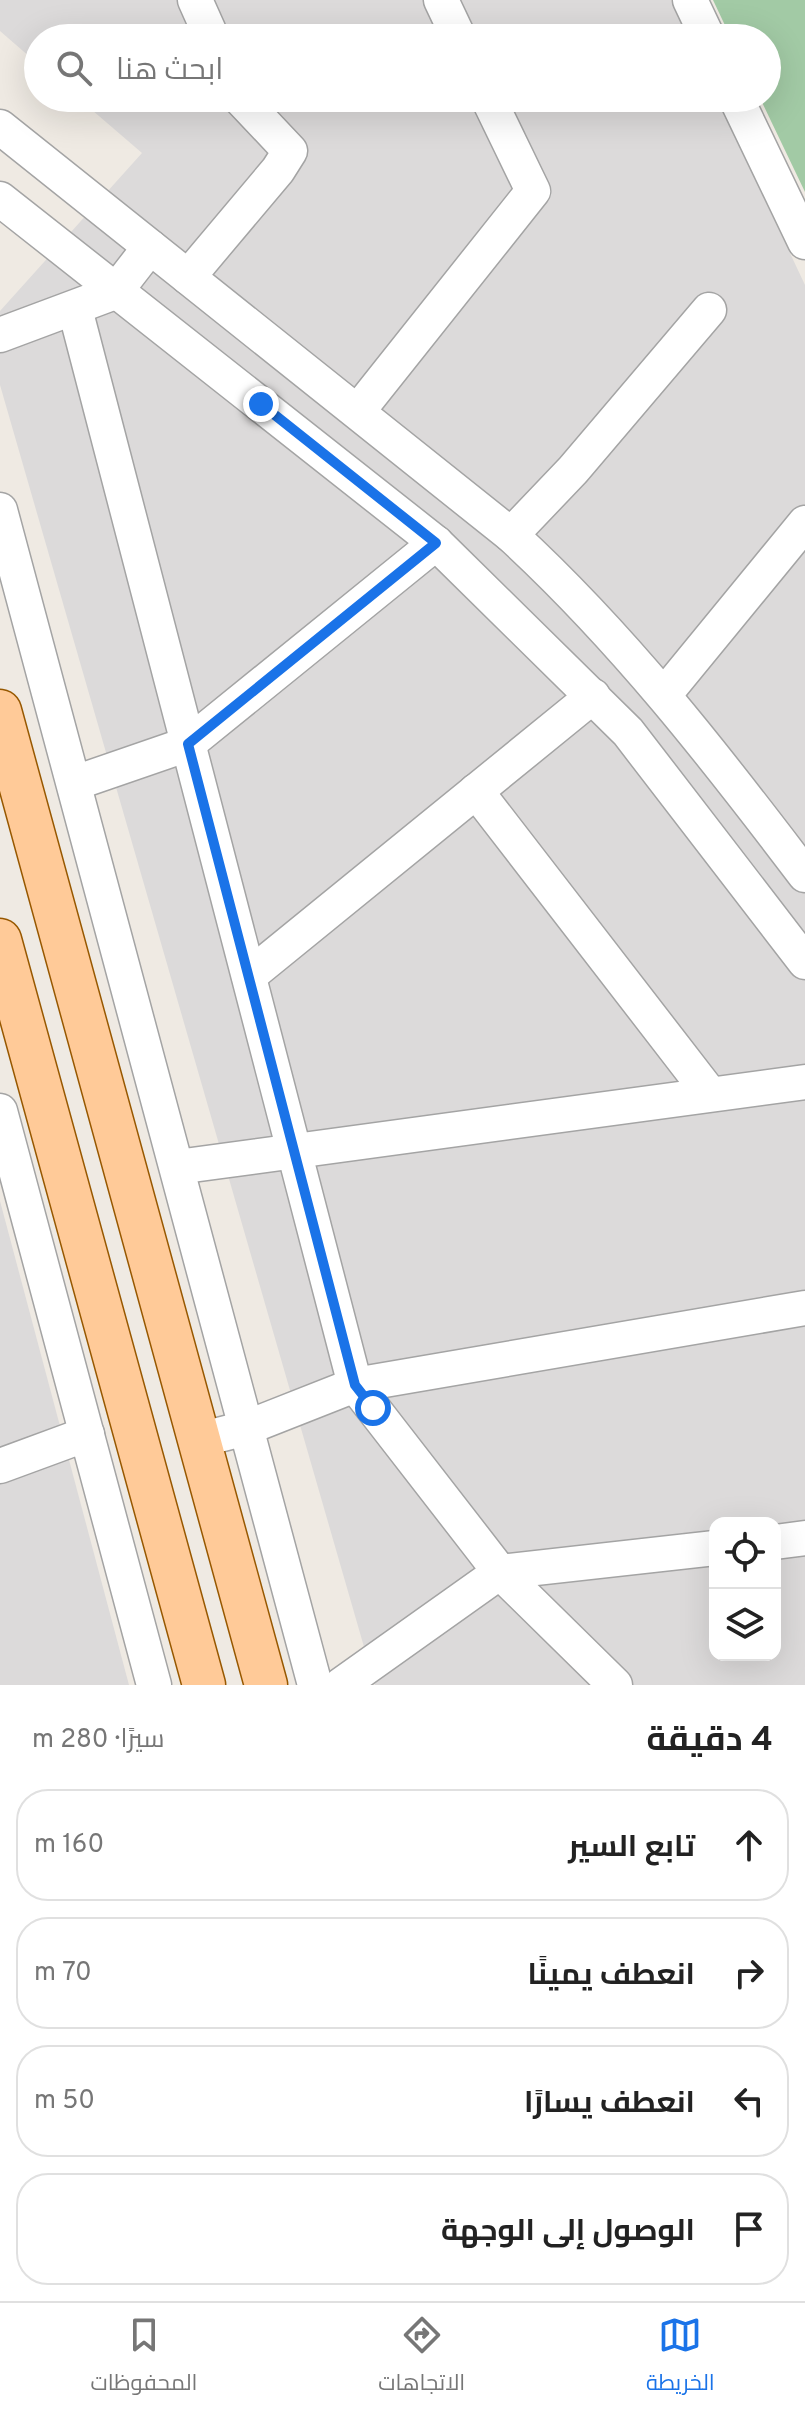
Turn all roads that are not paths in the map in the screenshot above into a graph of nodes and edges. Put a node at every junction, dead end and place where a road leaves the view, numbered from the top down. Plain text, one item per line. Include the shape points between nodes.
1 (195, 0) edge
2 (441, 0) edge
3 (690, 0) edge
4 (206, 24) edge
5 (452, 24) edge
6 (701, 24) edge
7 (253, 112) edge
8 (495, 112) edge
9 (743, 112) edge
10 (0, 127) edge
11 (0, 199) edge
12 (805, 242) edge
13 (150, 247) junction
14 (188, 277) junction
15 (115, 292) junction
16 (75, 309) junction
17 (709, 310) dead end
18 (0, 335) edge
19 (358, 411) junction
20 (0, 510) edge
21 (805, 523) edge
22 (511, 535) junction
23 (436, 543) junction
24 (664, 695) junction
25 (593, 696) junction
26 (0, 711) edge
27 (188, 744) junction
28 (75, 783) junction
29 (476, 791) junction
30 (800, 855) edge
31 (0, 940) edge
32 (805, 962) edge
33 (249, 976) junction
34 (805, 1082) edge
35 (710, 1094) junction
36 (0, 1111) edge
37 (294, 1150) junction
38 (6, 1152) edge
39 (59, 1156) junction
40 (177, 1167) junction
41 (805, 1308) edge
42 (355, 1385) junction
43 (246, 1428) junction
44 (87, 1434) junction
45 (199, 1440) junction
46 (0, 1466) edge
47 (805, 1538) edge
48 (781, 1541) edge
49 (709, 1549) edge
50 (500, 1572) junction
51 (154, 1685) edge
52 (204, 1685) edge
53 (266, 1685) edge
54 (315, 1685) edge
55 (341, 1685) edge
56 (615, 1685) edge

1 - 4 street
2 - 5 street
3 - 6 street
7 - 14 street via 290,151
8 - 19 street via 533,191
9 - 12 street
10 - 13 street
11 - 15 street
13 - 14 street
13 - 15 street
14 - 19 street
15 - 16 street
15 - 23 street
16 - 18 street
16 - 27 street
17 - 22 street
19 - 22 street
20 - 28 street
21 - 24 street
22 - 24 street via 580,600
23 - 25 street
23 - 27 street
24 - 30 street
25 - 29 street
25 - 32 street via 654,765
26 - 45 main road
27 - 28 street
27 - 33 street
28 - 40 street
29 - 33 street
29 - 35 street
31 - 39 main road
33 - 37 street
34 - 35 street
35 - 37 street
36 - 38 street
37 - 40 street
37 - 42 street
38 - 39 street
38 - 44 street
39 - 52 main road
40 - 43 street
41 - 42 street
42 - 43 street
42 - 50 street
43 - 45 street
43 - 54 street
44 - 46 street
44 - 51 street
45 - 53 main road
47 - 48 street
49 - 50 street
50 - 55 street
50 - 56 street

